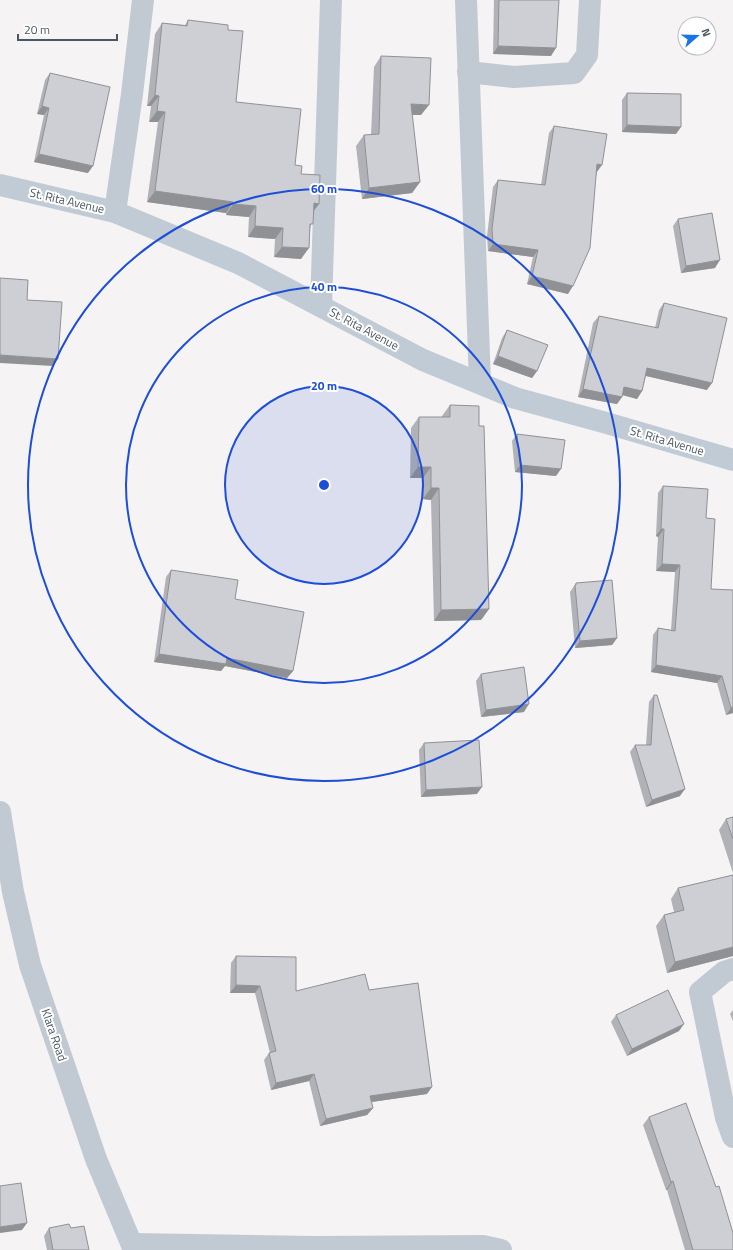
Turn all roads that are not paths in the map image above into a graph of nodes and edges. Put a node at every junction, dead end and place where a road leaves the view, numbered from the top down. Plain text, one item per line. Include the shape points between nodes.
1 (143, 0) edge
2 (331, 0) edge
3 (466, 0) edge
4 (590, 0) edge
5 (468, 72) junction
6 (0, 185) edge
7 (115, 212) junction
8 (321, 306) junction
9 (480, 383) junction
10 (733, 460) edge
11 (0, 818) edge
12 (733, 969) edge
13 (733, 1137) edge
14 (133, 1247) edge
15 (501, 1250) edge

1 - 7 street
2 - 8 street
3 - 5 street
4 - 5 street via 587,55 574,73 514,77
5 - 9 street
6 - 7 street, St. Rita Avenue
7 - 8 street, St. Rita Avenue via 238,263
8 - 9 street, St. Rita Avenue via 423,360
9 - 10 street, St. Rita Avenue via 515,398
11 - 14 street, Klara Road via 13,892 30,965 96,1159
12 - 13 street via 724,972 700,992 726,1118
14 - 15 street via 483,1246

